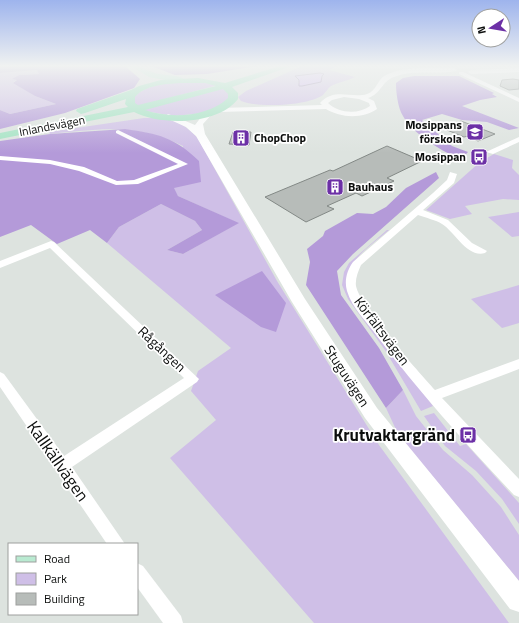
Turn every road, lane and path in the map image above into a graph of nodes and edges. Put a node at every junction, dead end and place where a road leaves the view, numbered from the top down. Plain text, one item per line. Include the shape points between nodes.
1 (122, 95) edge
2 (132, 95) edge
3 (185, 95) edge
4 (190, 95) edge
5 (231, 95) edge
6 (233, 95) edge
7 (369, 95) edge
8 (380, 95) edge
9 (508, 95) edge
10 (361, 97) junction
11 (519, 100) edge
12 (373, 103) junction
13 (327, 104) junction
14 (213, 112) junction
15 (164, 117) junction
16 (118, 132) dead end
17 (200, 134) junction
18 (0, 135) edge
19 (519, 139) edge
20 (490, 152) dead end
21 (0, 158) edge
22 (453, 174) dead end
23 (417, 211) junction
24 (482, 251) dead end
25 (0, 266) edge
26 (519, 364) edge
27 (0, 377) edge
28 (434, 396) junction
29 (61, 466) junction
30 (519, 490) edge
31 (116, 543) edge
32 (138, 573) edge
33 (519, 600) edge
34 (174, 623) edge

1 - 18 highway via 57,119
2 - 15 highway via 129,102 134,109
3 - 18 highway, Inlandsvägen
4 - 18 highway, Inlandsvägen via 146,107
5 - 14 highway via 226,106
6 - 13 street via 247,106 269,108
7 - 10 street
8 - 12 street
9 - 11 street
10 - 12 street
10 - 13 street via 340,96
12 - 13 street via 372,110 360,113 342,113
13 - 14 street
14 - 15 highway via 189,117
14 - 17 main road via 199,124
15 - 17 main road, Stuguvägen via 189,124
15 - 18 highway via 130,118
16 - 21 street via 184,164 135,182 116,183 50,162
17 - 33 main road, Stuguvägen via 299,302 371,413
19 - 20 street
22 - 23 street, Körfältsvägen via 451,181
23 - 24 street via 445,222 469,245
23 - 28 street, Körfältsvägen via 356,264 350,279 352,291 386,340
25 - 29 street, Rågången via 51,244 194,379
26 - 28 street
27 - 29 street, Kallkällvägen
28 - 30 street, Körfältsvägen
29 - 31 street, Kallkällvägen
32 - 34 street

